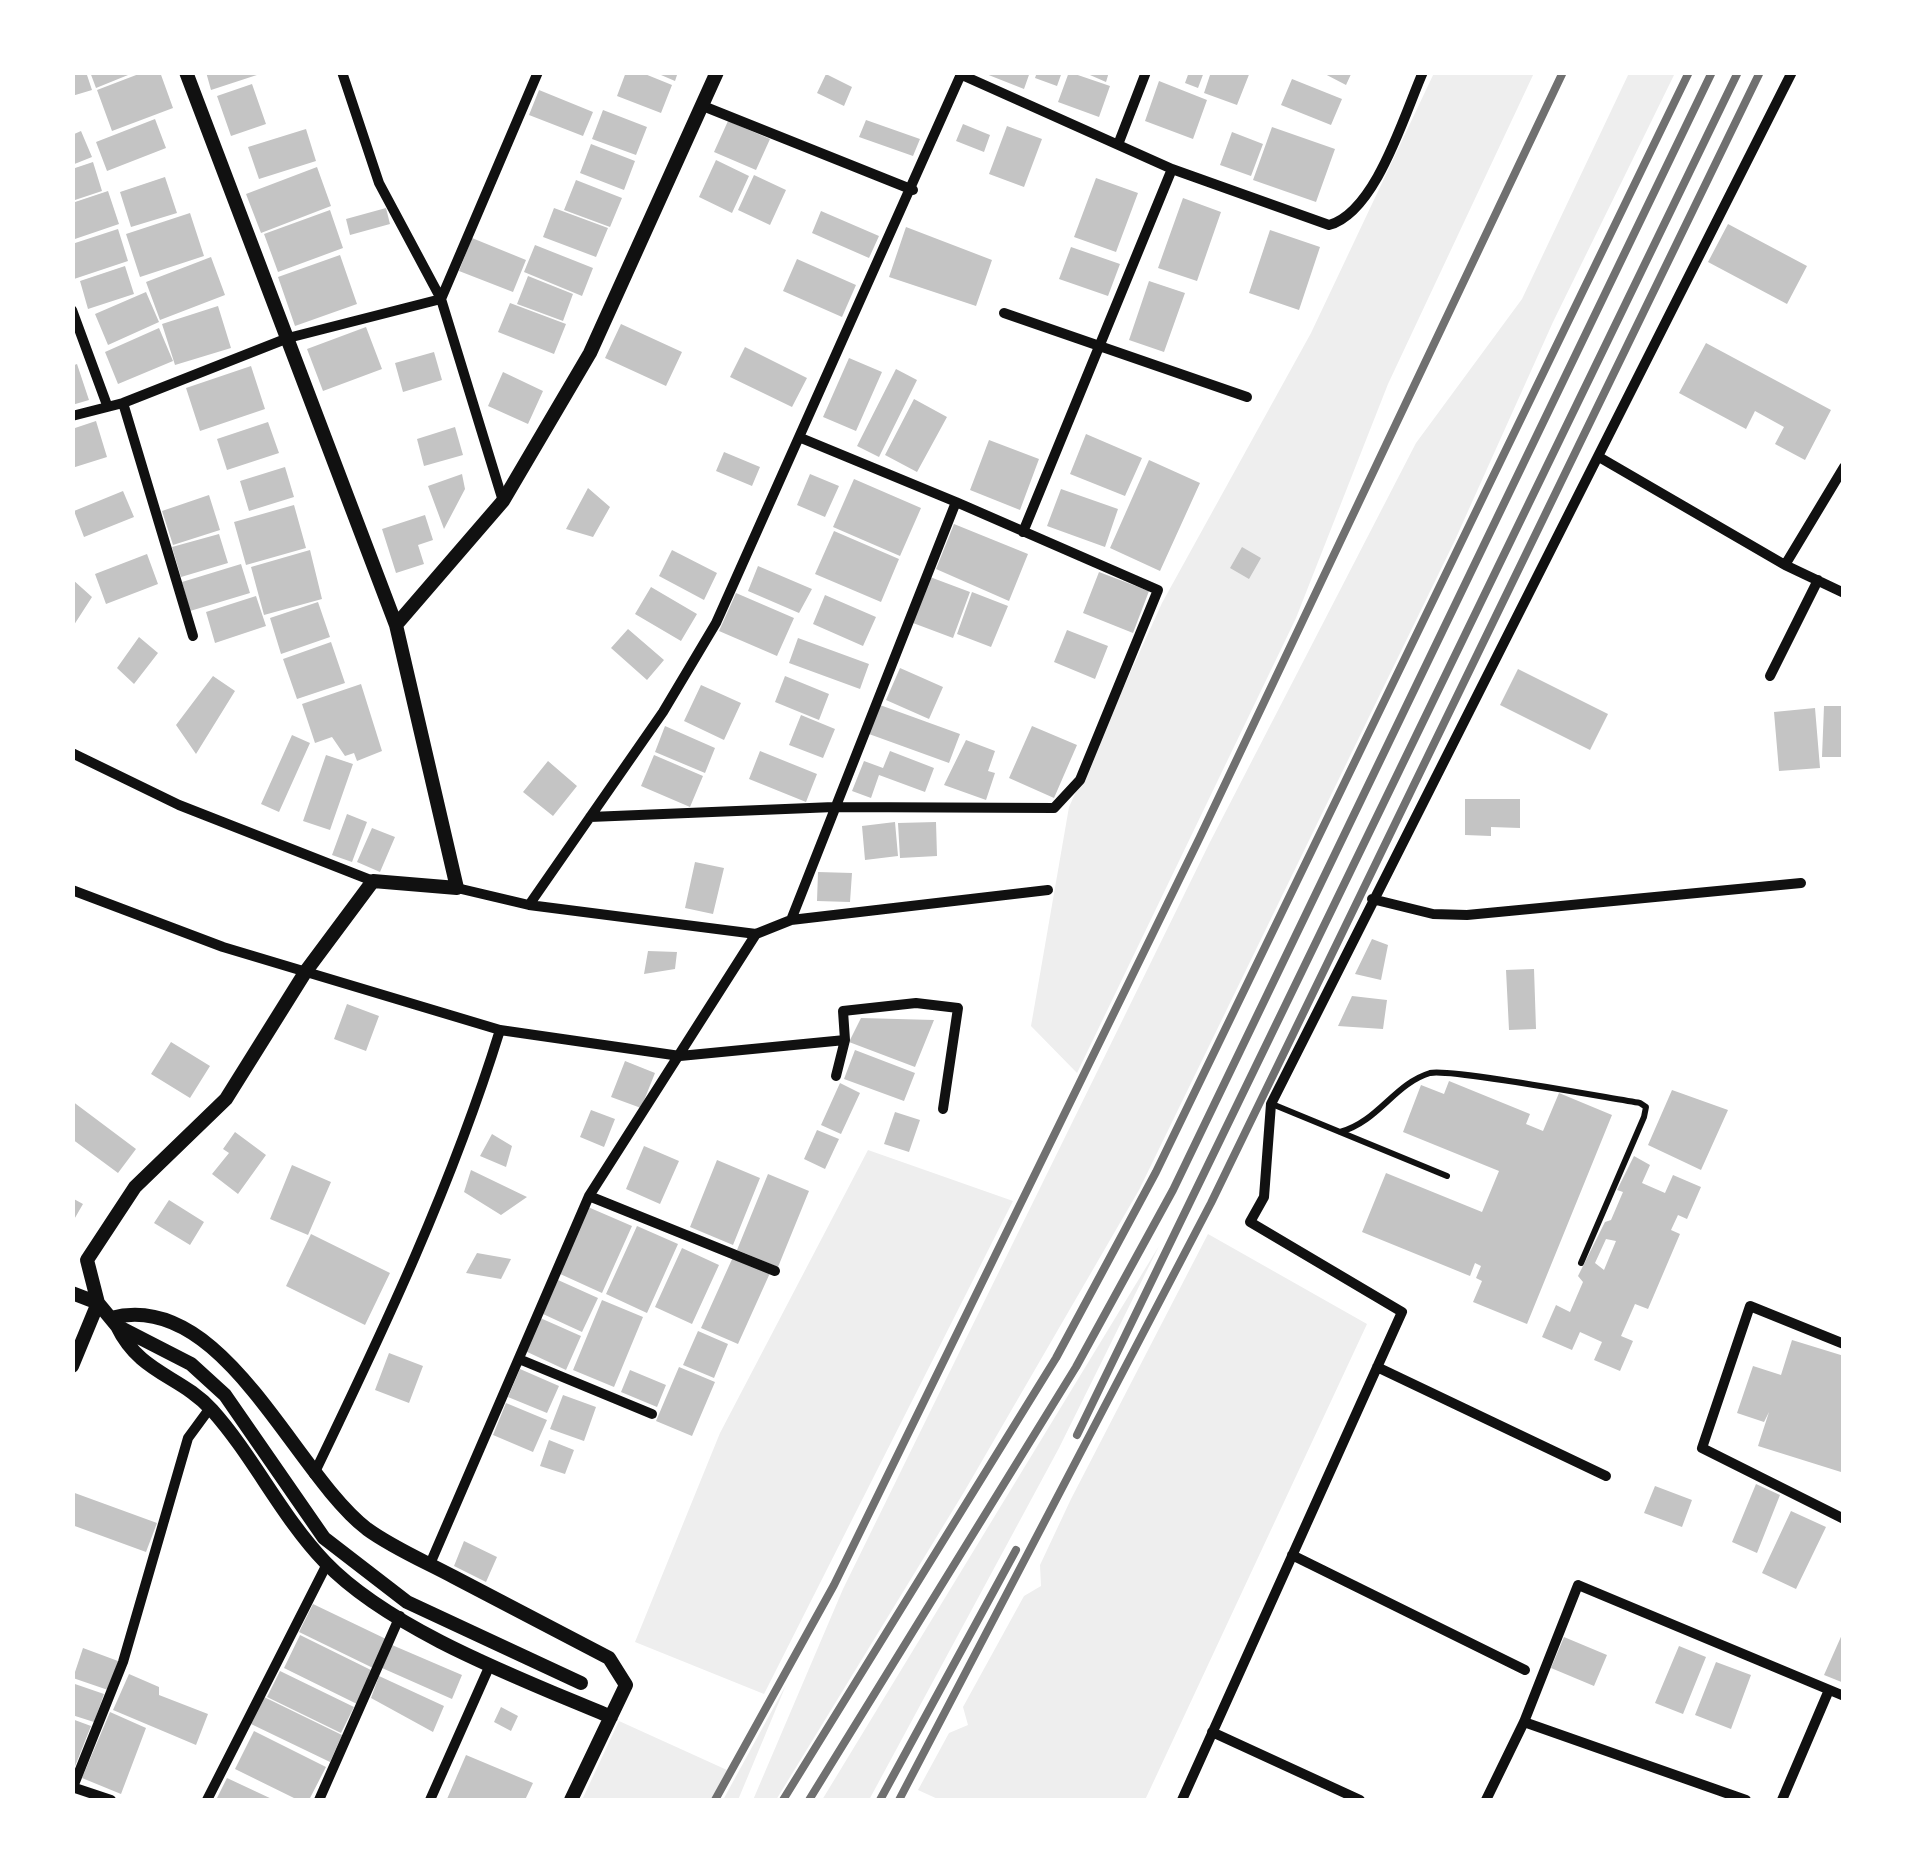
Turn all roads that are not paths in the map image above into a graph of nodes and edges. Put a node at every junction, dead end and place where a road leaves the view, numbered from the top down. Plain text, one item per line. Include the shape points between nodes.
1 (186, 72) edge
2 (342, 72) edge
3 (538, 72) edge
4 (717, 72) edge
5 (1146, 72) edge
6 (1423, 72) edge
7 (1792, 72) edge
8 (962, 74) edge
9 (703, 106) junction
10 (1119, 142) junction
11 (1172, 169) junction
12 (914, 190) junction
13 (441, 299) junction
14 (72, 310) edge
15 (1004, 314) dead end
16 (288, 338) junction
17 (1101, 347) junction
18 (1247, 396) dead end
19 (122, 403) junction
20 (106, 405) junction
21 (72, 416) edge
22 (801, 438) junction
23 (1599, 457) junction
24 (1844, 468) edge
25 (503, 502) junction
26 (956, 502) junction
27 (1023, 532) junction
28 (1785, 565) junction
29 (1818, 580) junction
30 (1844, 593) edge
31 (396, 625) junction
32 (193, 636) dead end
33 (1770, 676) dead end
34 (72, 753) edge
35 (834, 808) junction
36 (590, 817) junction
37 (373, 881) junction
38 (1801, 883) dead end
39 (457, 888) junction
40 (72, 890) edge
41 (1048, 890) dead end
42 (1372, 899) junction
43 (529, 905) junction
44 (791, 920) junction
45 (756, 934) junction
46 (306, 971) junction
47 (500, 1030) junction
48 (845, 1040) junction
49 (680, 1056) junction
50 (836, 1076) dead end
51 (1271, 1104) junction
52 (943, 1109) dead end
53 (1340, 1132) junction
54 (1447, 1176) dead end
55 (589, 1196) junction
56 (1581, 1263) dead end
57 (775, 1271) dead end
58 (72, 1293) edge
59 (98, 1304) junction
60 (114, 1322) junction
61 (1844, 1344) edge
62 (519, 1359) junction
63 (72, 1366) edge
64 (1378, 1367) junction
65 (210, 1408) junction
66 (652, 1414) dead end
67 (314, 1475) junction
68 (1606, 1476) dead end
69 (1844, 1519) edge
70 (1292, 1555) junction
71 (327, 1564) junction
72 (430, 1564) junction
73 (400, 1616) junction
74 (490, 1666) junction
75 (1526, 1670) dead end
76 (581, 1683) dead end
77 (1829, 1690) junction
78 (1844, 1696) edge
79 (611, 1717) junction
80 (1524, 1722) junction
81 (1212, 1732) junction
82 (73, 1787) edge
83 (98, 1798) edge
84 (111, 1800) edge
85 (208, 1800) edge
86 (319, 1800) edge
87 (430, 1800) edge
88 (572, 1800) edge
89 (1182, 1800) edge
90 (1360, 1800) edge
91 (1486, 1800) edge
92 (1746, 1800) edge
93 (1782, 1800) edge

1 - 16 street
2 - 13 street via 379,183
3 - 13 street
4 - 9 street
5 - 10 street
6 - 11 street via 1369,194 1346,220 1329,225 1299,217
7 - 23 street
8 - 10 street
8 - 12 street
9 - 12 street
9 - 25 street via 590,353
10 - 11 street
11 - 17 street
12 - 22 street
13 - 16 street
13 - 25 street
14 - 20 street
15 - 17 street
16 - 19 street
16 - 31 street
17 - 18 street
17 - 27 street
19 - 20 street
19 - 32 street
20 - 21 street
22 - 26 street
22 - 36 street via 716,623
23 - 28 street
23 - 42 street
24 - 28 street
25 - 31 street
26 - 27 street
26 - 35 street
27 - 35 street via 1158,590 1080,780 1054,808 1033,811
28 - 29 street
29 - 30 street
29 - 33 street
31 - 39 street
34 - 37 street via 180,805
35 - 36 street
35 - 44 street
36 - 43 street
37 - 39 street
37 - 46 street
38 - 42 street via 1467,915
39 - 43 street
40 - 46 street
41 - 44 street
42 - 51 street
43 - 45 street
44 - 45 street
45 - 49 street
46 - 47 street
46 - 59 street via 226,1099 135,1187 87,1260
47 - 49 street
47 - 67 street via 458,1158
48 - 49 street
48 - 50 street
48 - 52 street via 842,1011 916,1003 958,1008
49 - 55 street
51 - 53 lane
51 - 64 street via 1264,1197 1250,1222 1402,1312
53 - 54 lane
53 - 56 lane via 1365,1125 1432,1072 1646,1106
55 - 57 street
55 - 62 street
58 - 59 street
59 - 60 street
59 - 63 street
60 - 65 street via 129,1351
60 - 67 street via 129,1313 200,1338 236,1366
60 - 76 street via 191,1364 225,1395 324,1538 407,1602
61 - 69 street via 1750,1306 1702,1448
62 - 66 street
62 - 72 street
64 - 68 street
64 - 70 street
65 - 71 street
65 - 82 street via 188,1438 123,1662
67 - 72 street via 367,1528
70 - 75 street
70 - 81 street
71 - 73 street
71 - 85 street
72 - 79 street via 609,1658 626,1685
73 - 74 street
73 - 86 street
74 - 79 street
74 - 87 street
77 - 78 street
77 - 80 street via 1578,1585
77 - 93 street
79 - 88 street
80 - 91 street
80 - 92 street
81 - 89 street
81 - 90 street
82 - 83 street
83 - 84 street

